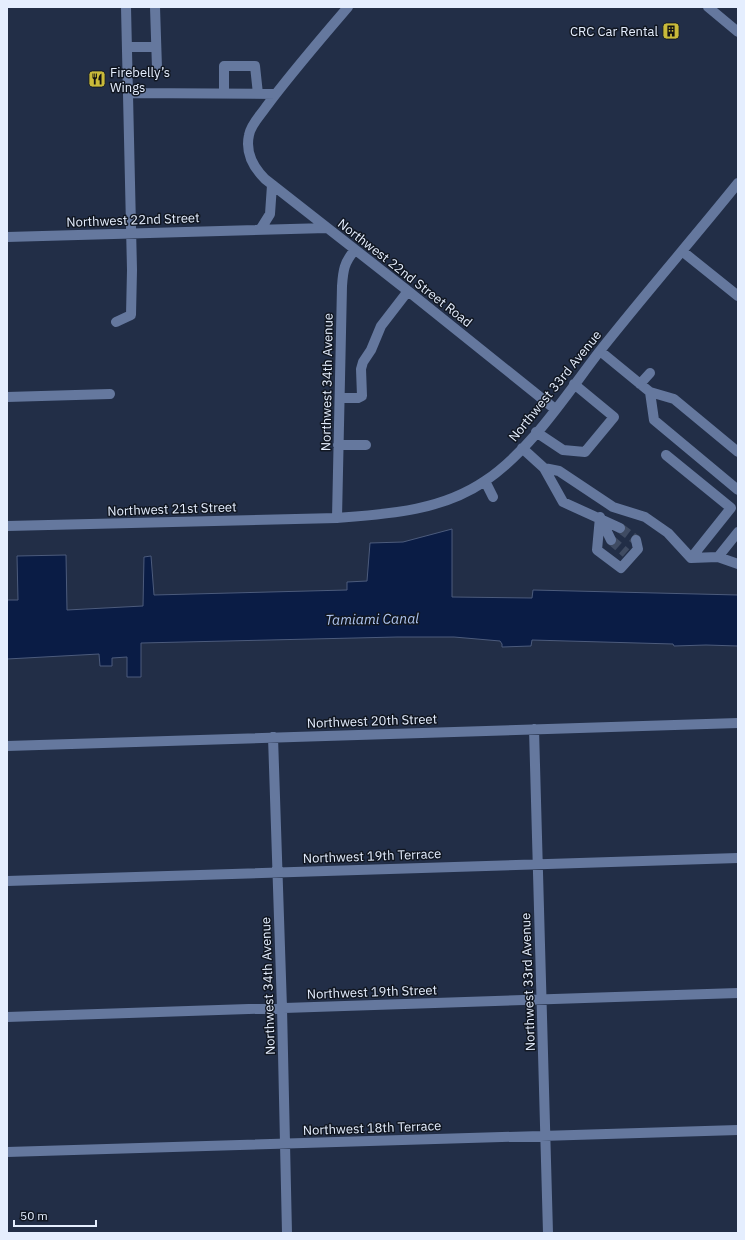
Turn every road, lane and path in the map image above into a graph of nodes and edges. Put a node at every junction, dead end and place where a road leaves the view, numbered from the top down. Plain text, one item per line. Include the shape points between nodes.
1 (126, 7) edge
2 (155, 7) edge
3 (348, 7) edge
4 (708, 7) edge
5 (738, 32) edge
6 (127, 47) junction
7 (156, 47) junction
8 (157, 68) dead end
9 (128, 93) junction
10 (224, 93) junction
11 (258, 94) junction
12 (276, 94) junction
13 (738, 184) edge
14 (272, 185) junction
15 (328, 228) junction
16 (260, 230) junction
17 (131, 233) junction
18 (7, 237) edge
19 (355, 250) junction
20 (682, 251) junction
21 (408, 291) junction
22 (738, 296) edge
23 (116, 322) dead end
24 (600, 351) junction
25 (650, 373) dead end
26 (574, 384) junction
27 (640, 384) junction
28 (650, 392) junction
29 (110, 394) dead end
30 (7, 397) edge
31 (340, 398) junction
32 (555, 409) junction
33 (536, 432) junction
34 (338, 445) junction
35 (366, 445) dead end
36 (522, 448) junction
37 (738, 452) edge
38 (666, 455) dead end
39 (544, 468) junction
40 (485, 481) junction
41 (738, 490) edge
42 (493, 498) dead end
43 (600, 517) junction
44 (337, 518) junction
45 (7, 526) edge
46 (620, 528) tunnel mouth
47 (738, 532) edge
48 (611, 540) tunnel mouth
49 (636, 540) dead end
50 (718, 557) junction
51 (691, 558) junction
52 (738, 564) edge
53 (738, 723) edge
54 (534, 729) junction
55 (273, 738) junction
56 (7, 746) edge
57 (738, 858) edge
58 (538, 864) junction
59 (278, 872) junction
60 (7, 881) edge
61 (738, 993) edge
62 (542, 1000) junction
63 (282, 1008) junction
64 (7, 1017) edge
65 (738, 1130) edge
66 (546, 1136) junction
67 (285, 1143) junction
68 (7, 1152) edge
69 (287, 1233) edge
70 (548, 1233) edge

1 - 6 street
2 - 7 street
3 - 12 street
4 - 5 street
6 - 7 street
6 - 9 street
7 - 8 street
9 - 10 street
9 - 17 street
10 - 11 street
10 - 11 street via 224,66 255,66
11 - 12 street
12 - 14 street, Northwest 22nd Street Road via 252,126 248,151 256,170
13 - 20 street, Northwest 33rd Avenue
14 - 15 street, Northwest 22nd Street Road
14 - 16 street via 270,214
15 - 16 street, Northwest 22nd Street
15 - 19 street, Northwest 22nd Street Road
16 - 17 street, Northwest 22nd Street
17 - 18 street, Northwest 22nd Street
17 - 23 street via 131,315
19 - 21 street, Northwest 22nd Street Road
19 - 31 street, Northwest 34th Avenue via 348,258 343,275
20 - 22 street
20 - 24 street, Northwest 33rd Avenue
21 - 31 street via 381,326 363,362 362,396
21 - 32 street, Northwest 22nd Street Road
24 - 26 street, Northwest 33rd Avenue
24 - 27 street
25 - 27 street
26 - 32 street, Northwest 33rd Avenue
26 - 33 street via 614,417 584,452 563,450
27 - 28 street
28 - 37 street via 674,399
28 - 41 street via 654,420
29 - 30 street
31 - 34 street, Northwest 34th Avenue
32 - 33 street, Northwest 33rd Avenue
33 - 36 street, Northwest 33rd Avenue
34 - 35 street
34 - 44 street, Northwest 34th Avenue
36 - 39 street
36 - 40 street, Northwest 33rd Avenue
38 - 51 street via 731,508
39 - 43 street via 563,502
39 - 51 street via 559,471 613,507 645,517 668,533
40 - 42 street
40 - 44 street, Northwest 33rd Avenue via 444,501 419,509
43 - 46 street
43 - 48 street
43 - 49 street via 596,550 621,568 629,555 638,549
44 - 45 street, Northwest 21st Street
47 - 50 street
50 - 51 street
50 - 52 street
53 - 54 street, Northwest 20th Street
54 - 55 street, Northwest 20th Street
54 - 58 street, Northwest 33rd Avenue
55 - 56 street, Northwest 20th Street
55 - 59 street, Northwest 34th Avenue
57 - 58 street, Northwest 19th Terrace
58 - 59 street, Northwest 19th Terrace
58 - 62 street, Northwest 33rd Avenue
59 - 60 street, Northwest 19th Terrace
59 - 63 street, Northwest 34th Avenue
61 - 62 street, Northwest 19th Street
62 - 63 street, Northwest 19th Street
62 - 66 street, Northwest 33rd Avenue
63 - 64 street, Northwest 19th Street
63 - 67 street, Northwest 34th Avenue
65 - 66 street, Northwest 18th Terrace
66 - 67 street, Northwest 18th Terrace
66 - 70 street, Northwest 33rd Avenue
67 - 68 street, Northwest 18th Terrace
67 - 69 street, Northwest 34th Avenue

